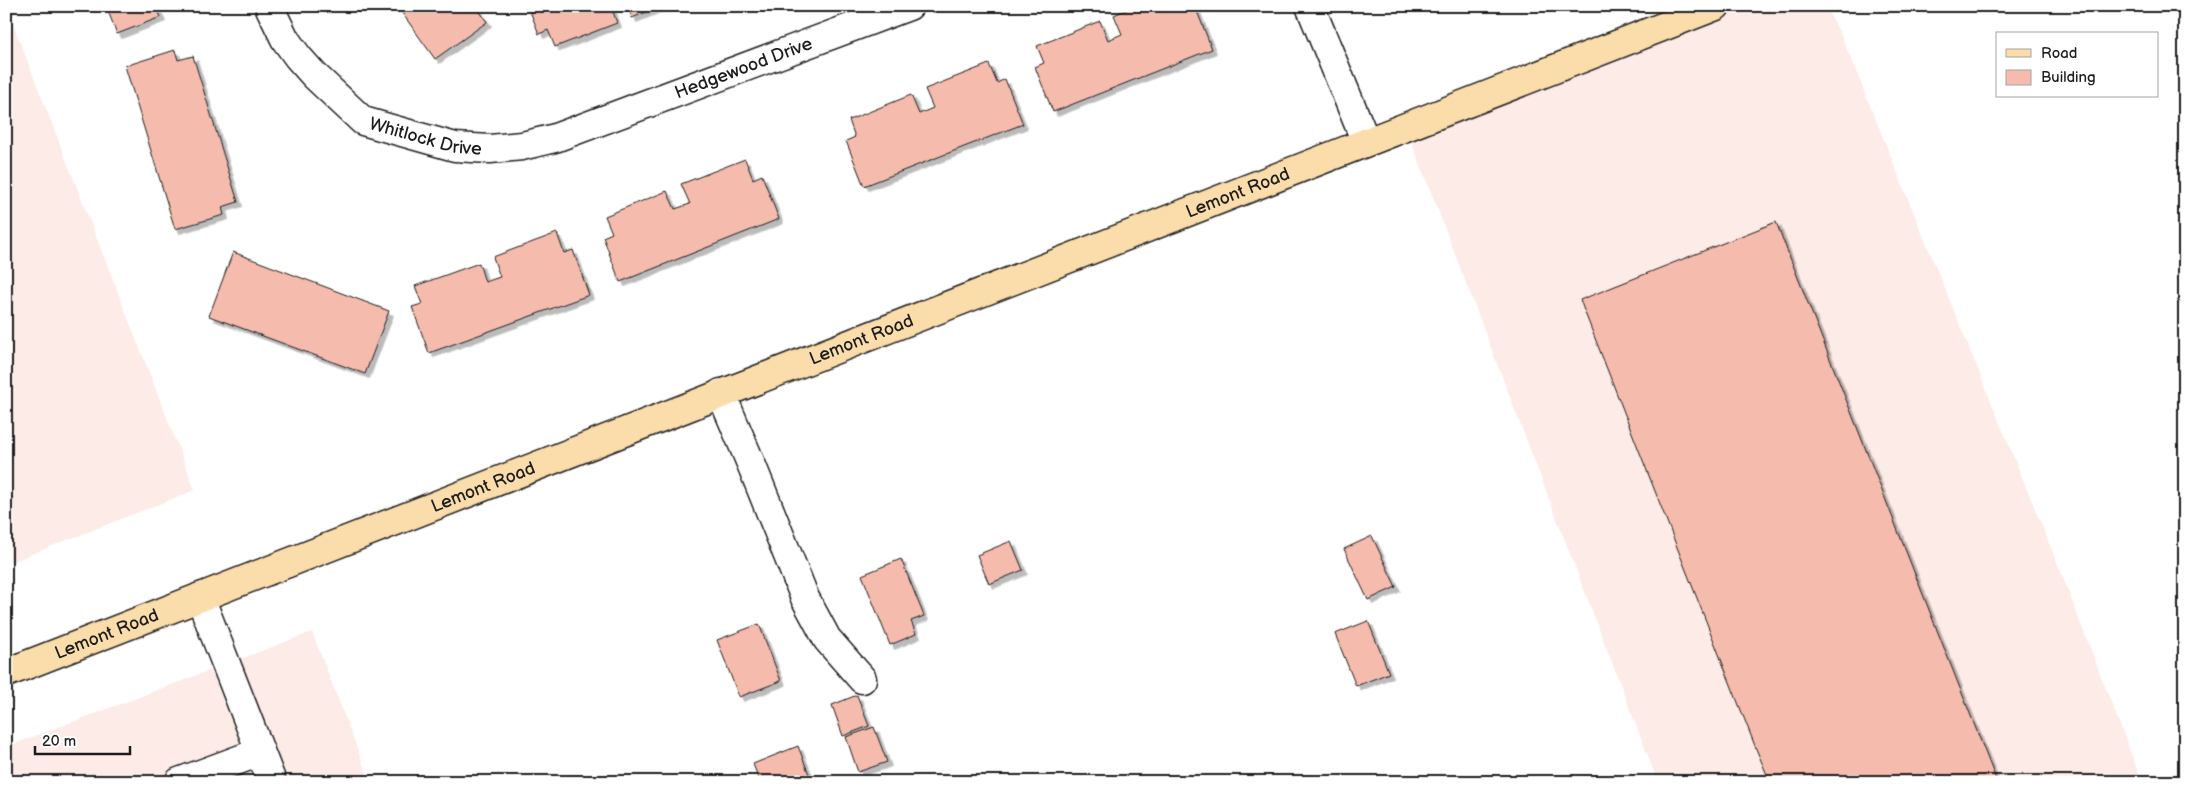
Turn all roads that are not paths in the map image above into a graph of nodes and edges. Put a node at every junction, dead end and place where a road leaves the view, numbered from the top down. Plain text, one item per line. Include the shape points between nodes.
1 (269, 6) edge
2 (909, 6) edge
3 (1310, 6) edge
4 (1716, 6) edge
5 (577, 130) joint
6 (1366, 142) junction
7 (721, 393) junction
8 (200, 597) junction
9 (6, 673) edge
10 (862, 679) dead end
11 (260, 752) junction
12 (179, 782) edge
13 (272, 782) edge

1 - 5 street, Whitlock Drive via 298,57 363,121 455,147 490,149 522,146
2 - 5 street, Hedgewood Drive
3 - 6 street
4 - 6 main road, Lemont Road
6 - 7 main road, Lemont Road
7 - 8 main road, Lemont Road
7 - 10 street via 805,598 827,639
8 - 9 main road, Lemont Road
8 - 11 street
11 - 12 street
11 - 13 street

